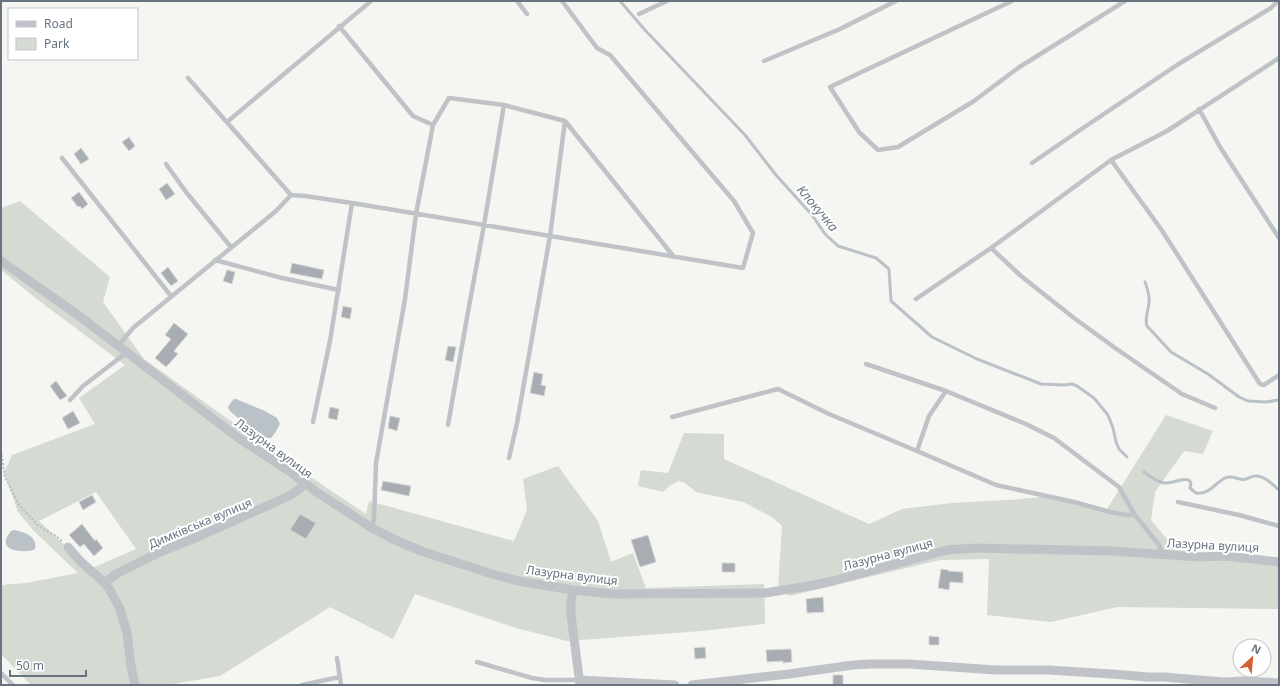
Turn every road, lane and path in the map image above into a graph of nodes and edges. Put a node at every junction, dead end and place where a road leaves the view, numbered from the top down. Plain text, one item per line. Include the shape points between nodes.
1 (371, 1) edge
2 (517, 1) edge
3 (562, 1) edge
4 (667, 1) edge
5 (896, 1) edge
6 (1012, 1) edge
7 (1125, 1) edge
8 (1278, 1) edge
9 (526, 14) dead end
10 (639, 14) dead end
11 (339, 26) junction
12 (1279, 58) edge
13 (764, 61) dead end
14 (188, 78) dead end
15 (504, 105) junction
16 (1199, 110) junction
17 (566, 121) junction
18 (226, 122) junction
19 (433, 125) junction
20 (62, 158) dead end
21 (1110, 160) junction
22 (1032, 163) dead end
23 (166, 164) dead end
24 (291, 196) junction
25 (352, 203) junction
26 (416, 214) junction
27 (484, 226) junction
28 (550, 236) junction
29 (1279, 238) edge
30 (231, 247) junction
31 (991, 248) junction
32 (674, 257) junction
33 (215, 260) junction
34 (1, 261) edge
35 (338, 290) junction
36 (171, 296) junction
37 (916, 299) dead end
38 (118, 346) junction
39 (126, 352) junction
40 (866, 364) dead end
41 (1279, 375) edge
42 (946, 391) junction
43 (70, 400) dead end
44 (1215, 408) dead end
45 (672, 417) dead end
46 (313, 422) dead end
47 (448, 425) dead end
48 (917, 451) junction
49 (1, 452) edge
50 (509, 458) dead end
51 (304, 484) junction
52 (1178, 502) dead end
53 (1135, 515) junction
54 (1279, 526) edge
55 (372, 528) junction
56 (68, 547) joint
57 (1163, 555) junction
58 (1279, 562) edge
59 (105, 583) junction
60 (573, 590) junction
61 (337, 658) dead end
62 (477, 662) dead end
63 (1, 673) edge
64 (340, 677) junction
65 (579, 682) edge
66 (1227, 683) edge
67 (1279, 683) edge
68 (13, 685) edge
69 (135, 685) edge
70 (302, 685) edge
71 (341, 685) edge
72 (675, 685) edge
73 (692, 685) edge

1 - 11 lane
2 - 9 lane
3 - 32 lane via 597,48 610,55 734,201 752,233 743,268
4 - 10 lane
5 - 13 lane via 840,29
6 - 7 lane via 830,87 859,132 878,150 898,147 974,101 1018,68
8 - 22 lane via 1271,8 1177,65
11 - 18 lane
11 - 19 lane via 413,116
12 - 16 lane
14 - 18 lane
15 - 17 lane
15 - 19 lane via 449,98
15 - 27 lane
16 - 21 lane via 1167,131
16 - 29 lane
17 - 28 lane
17 - 32 lane
18 - 24 lane
19 - 26 lane
20 - 36 lane
21 - 31 lane
21 - 41 lane via 1161,229 1260,384 1264,385
23 - 30 lane
24 - 25 lane
24 - 30 lane
25 - 26 lane
25 - 35 lane
26 - 27 lane
26 - 55 lane via 405,299 376,463
27 - 28 lane
27 - 47 lane
28 - 32 lane
28 - 50 lane
30 - 33 lane
31 - 37 lane
31 - 44 lane via 1027,281 1118,350 1182,394
33 - 35 lane
33 - 36 lane
34 - 38 street, Лазурна вулиця
35 - 46 lane
36 - 38 lane via 133,328
38 - 39 street, Лазурна вулиця
39 - 43 lane via 83,386
39 - 51 street, Лазурна вулиця via 236,437 292,473
40 - 42 lane
42 - 48 lane via 929,416
42 - 53 lane via 1054,438 1119,487
45 - 48 lane via 778,389 829,414
48 - 53 lane via 996,485 1110,512
49 - 56 path via 5,477 19,504 40,527 58,537
51 - 55 street, Лазурна вулиця
51 - 59 street, Димківська вулиця via 278,502 158,554 116,574
52 - 54 lane
53 - 57 lane via 1159,545
55 - 60 street, Лазурна вулиця via 415,549 489,573
56 - 59 street
57 - 58 street, Лазурна вулиця via 1236,556
57 - 60 street, Лазурна вулиця via 1064,549 955,549 833,581 765,592 613,594
59 - 69 street via 124,618
60 - 65 street via 571,614
61 - 64 lane
62 - 65 lane via 532,678
63 - 68 lane
64 - 70 lane
64 - 71 lane
65 - 72 street
66 - 67 street
66 - 73 street via 1094,672 996,670 899,664 853,665

